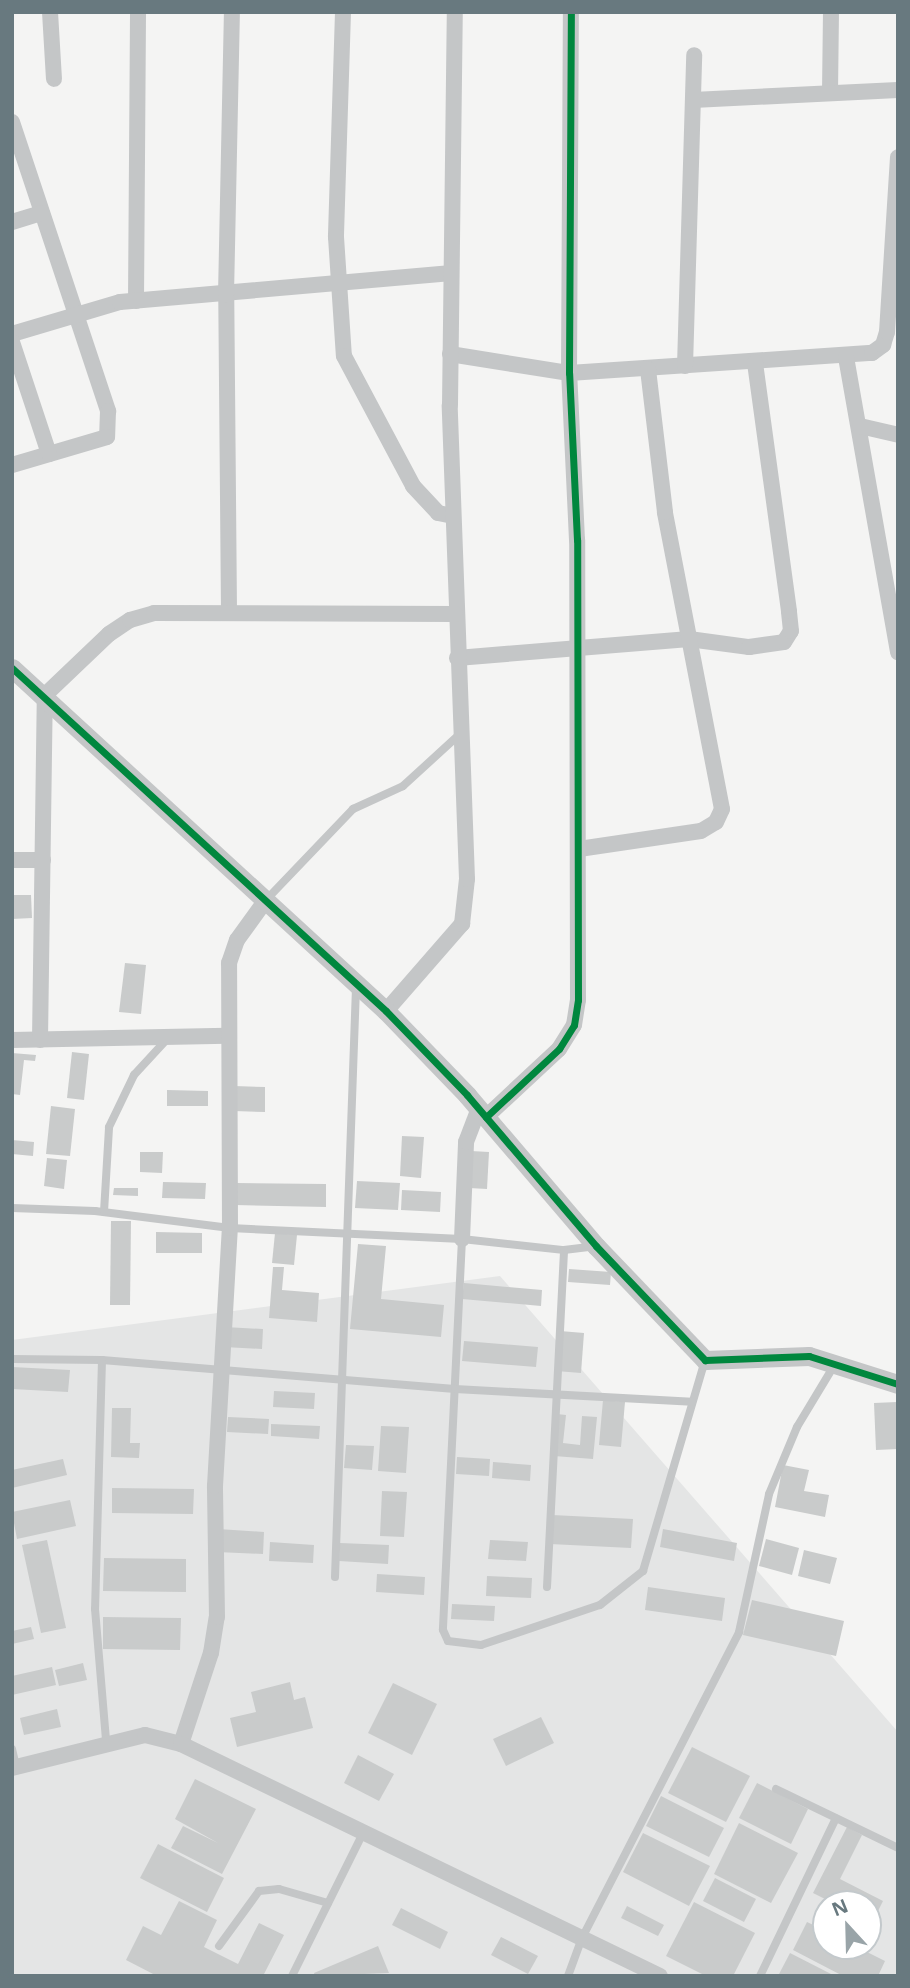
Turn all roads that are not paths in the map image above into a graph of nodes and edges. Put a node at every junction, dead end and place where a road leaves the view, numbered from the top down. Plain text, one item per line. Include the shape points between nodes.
1 (50, 12) edge
2 (138, 12) edge
3 (232, 12) edge
4 (343, 12) edge
5 (455, 12) edge
6 (571, 12) edge
7 (831, 12) edge
8 (694, 55) dead end
9 (54, 79) dead end
10 (898, 90) edge
11 (830, 93) junction
12 (693, 100) junction
13 (12, 122) edge
14 (898, 157) edge
15 (42, 213) junction
16 (12, 222) edge
17 (449, 273) junction
18 (339, 284) junction
19 (226, 295) junction
20 (136, 301) junction
21 (76, 315) junction
22 (12, 334) edge
23 (12, 342) edge
24 (450, 354) junction
25 (846, 357) junction
26 (755, 362) junction
27 (685, 366) junction
28 (648, 369) junction
29 (569, 373) junction
30 (860, 426) junction
31 (898, 435) edge
32 (48, 454) junction
33 (12, 465) edge
34 (453, 516) junction
35 (229, 612) junction
36 (455, 614) junction
37 (690, 639) junction
38 (578, 647) junction
39 (898, 652) edge
40 (457, 658) junction
41 (12, 668) edge
42 (45, 695) junction
43 (460, 734) junction
44 (579, 849) junction
45 (12, 860) edge
46 (43, 860) junction
47 (266, 900) junction
48 (356, 983) junction
49 (386, 1012) junction
50 (227, 1036) junction
51 (169, 1037) junction
52 (12, 1040) edge
53 (40, 1040) junction
54 (483, 1113) junction
55 (12, 1208) edge
56 (104, 1212) junction
57 (230, 1228) junction
58 (348, 1232) junction
59 (462, 1239) junction
60 (596, 1246) junction
61 (564, 1250) junction
62 (12, 1359) edge
63 (102, 1360) junction
64 (705, 1360) junction
65 (835, 1364) junction
66 (222, 1372) junction
67 (339, 1381) junction
68 (898, 1384) edge
69 (455, 1390) junction
70 (555, 1395) junction
71 (692, 1402) junction
72 (335, 1577) dead end
73 (547, 1587) dead end
74 (106, 1741) junction
75 (181, 1744) junction
76 (12, 1749) edge
77 (14, 1767) edge
78 (776, 1789) dead end
79 (836, 1818) junction
80 (363, 1833) junction
81 (898, 1849) edge
82 (328, 1903) junction
83 (582, 1938) junction
84 (219, 1946) dead end
85 (292, 1976) edge
86 (568, 1976) edge
87 (660, 1976) edge
88 (761, 1976) edge

1 - 9 street
2 - 20 street
3 - 19 street
4 - 18 street via 336,237
5 - 17 street
6 - 29 street
7 - 11 street
8 - 12 street
10 - 11 street
11 - 12 street
12 - 27 street
13 - 15 street
14 - 25 street via 887,332 883,345 872,353
15 - 16 street
15 - 21 street
17 - 18 street
17 - 24 street
18 - 19 street
18 - 34 street via 344,356 413,486 438,513
19 - 20 street
19 - 35 street
20 - 21 street
21 - 22 street
21 - 32 street via 108,411 107,437
23 - 32 street
24 - 29 street
24 - 34 street
25 - 26 street
25 - 30 street
26 - 27 street
26 - 37 street via 791,631 776,645 749,648
27 - 28 street
28 - 29 street
28 - 37 street via 665,512
29 - 38 street
30 - 31 street
30 - 39 street
32 - 33 street
34 - 36 street
35 - 36 street
35 - 42 street via 155,613 130,620
36 - 40 street
37 - 38 street
37 - 44 street via 722,809 716,822 701,831
38 - 40 street
38 - 44 street
40 - 43 street
41 - 42 street
42 - 46 street
42 - 47 street
43 - 47 lane via 403,786 354,809
43 - 49 street via 467,879 462,924
44 - 54 street via 574,1025 559,1049
45 - 46 street
46 - 53 street
47 - 48 street
47 - 50 street via 237,940 229,963
48 - 49 street
48 - 58 lane
49 - 54 street
50 - 51 street
50 - 57 street
51 - 53 street
51 - 56 lane via 134,1074 109,1127
52 - 53 street
54 - 59 street via 466,1142
54 - 60 street
55 - 56 lane
56 - 57 lane
57 - 58 lane
57 - 66 street
58 - 59 lane
58 - 67 lane
59 - 61 lane
59 - 69 lane
60 - 61 lane
60 - 64 street
61 - 70 lane
62 - 63 lane
63 - 66 lane
63 - 74 lane via 95,1609
64 - 65 street via 809,1356
64 - 71 lane
65 - 68 street
65 - 83 lane via 776,1473 738,1632
66 - 67 lane
66 - 75 street via 215,1486 217,1618 211,1653
67 - 69 lane
67 - 72 lane
69 - 70 lane
69 - 71 lane via 443,1630 455,1644 481,1645 600,1605 643,1571
70 - 71 lane
70 - 73 lane
74 - 75 street via 145,1735
74 - 77 street
75 - 80 street
76 - 77 lane
78 - 79 lane
79 - 81 lane
79 - 88 lane
80 - 82 lane
80 - 83 street
82 - 84 lane via 279,1889 259,1891
82 - 85 lane
83 - 86 lane
83 - 87 street

